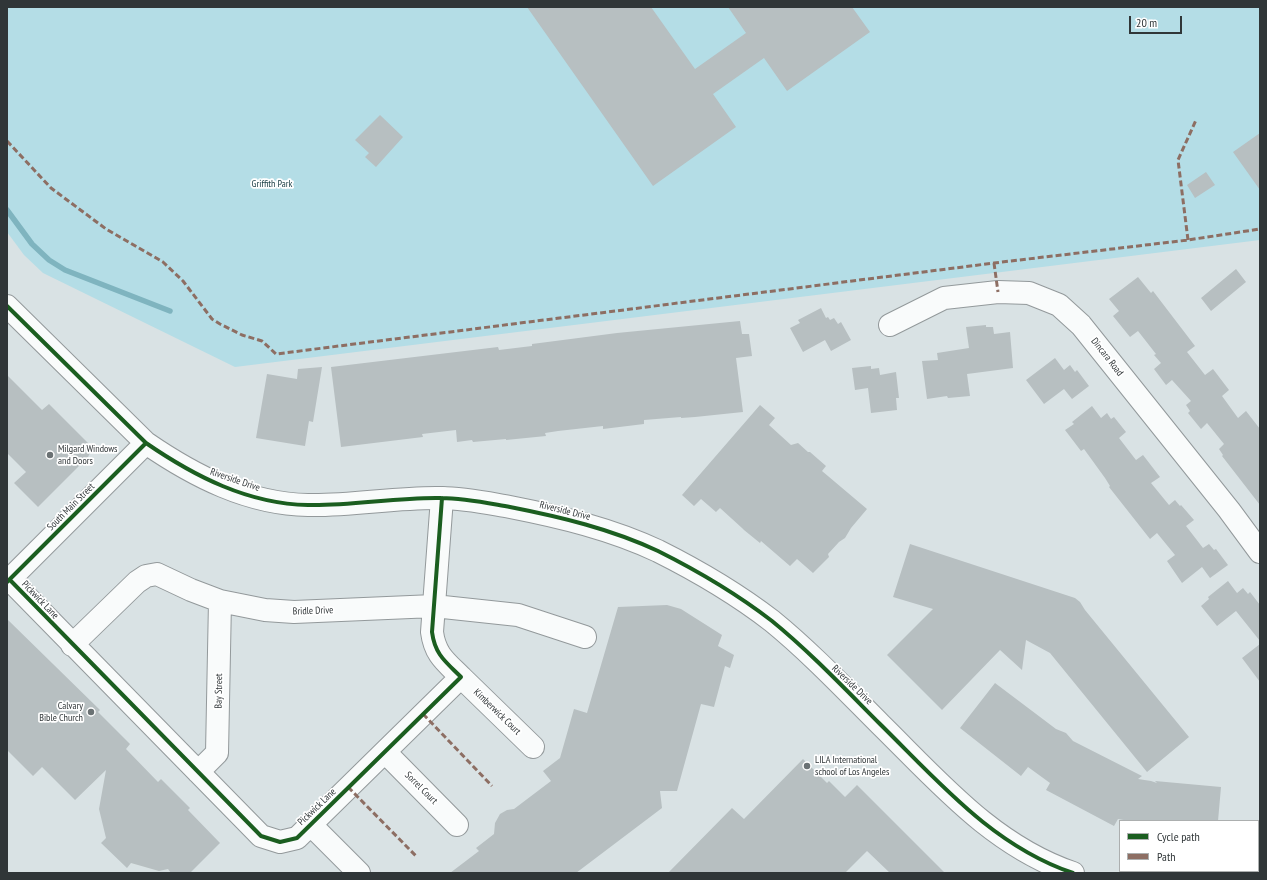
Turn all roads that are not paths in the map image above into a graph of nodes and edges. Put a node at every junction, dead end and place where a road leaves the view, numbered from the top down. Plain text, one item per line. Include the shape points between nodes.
1 (7, 306) edge
2 (890, 324) dead end
3 (146, 443) junction
4 (442, 498) junction
5 (1260, 552) edge
6 (8, 581) edge
7 (220, 601) junction
8 (434, 606) junction
9 (584, 637) dead end
10 (72, 645) junction
11 (461, 677) junction
12 (533, 748) dead end
13 (385, 752) junction
14 (198, 772) junction
15 (310, 825) junction
16 (457, 825) dead end
17 (359, 873) edge
18 (1073, 873) edge

1 - 3 street, Riverside Drive
2 - 5 street, Dincara Road via 944,298 998,292 1029,293 1059,305 1081,324
3 - 4 street, Riverside Drive via 172,461 212,482 243,494 282,502 307,505
3 - 6 street, South Main Street
4 - 8 street
4 - 18 street, Riverside Drive via 476,501 593,526 656,550 696,571 734,594 777,626 967,810 998,835 1036,857
6 - 10 street, Pickwick Lane
7 - 8 street, Bridle Drive via 265,610 294,612
7 - 10 street, Bridle Drive via 157,574 146,576
7 - 14 street, Bay Street via 217,753
8 - 9 street, Bridle Drive via 518,615
8 - 11 street via 434,644 440,655
10 - 14 street, Pickwick Lane
11 - 12 street, Kimberwick Court
11 - 13 street, Pickwick Lane
13 - 15 street, Pickwick Lane
13 - 16 street, Sorrel Court
14 - 15 street, Pickwick Lane via 260,836 280,842 297,838
15 - 17 street

